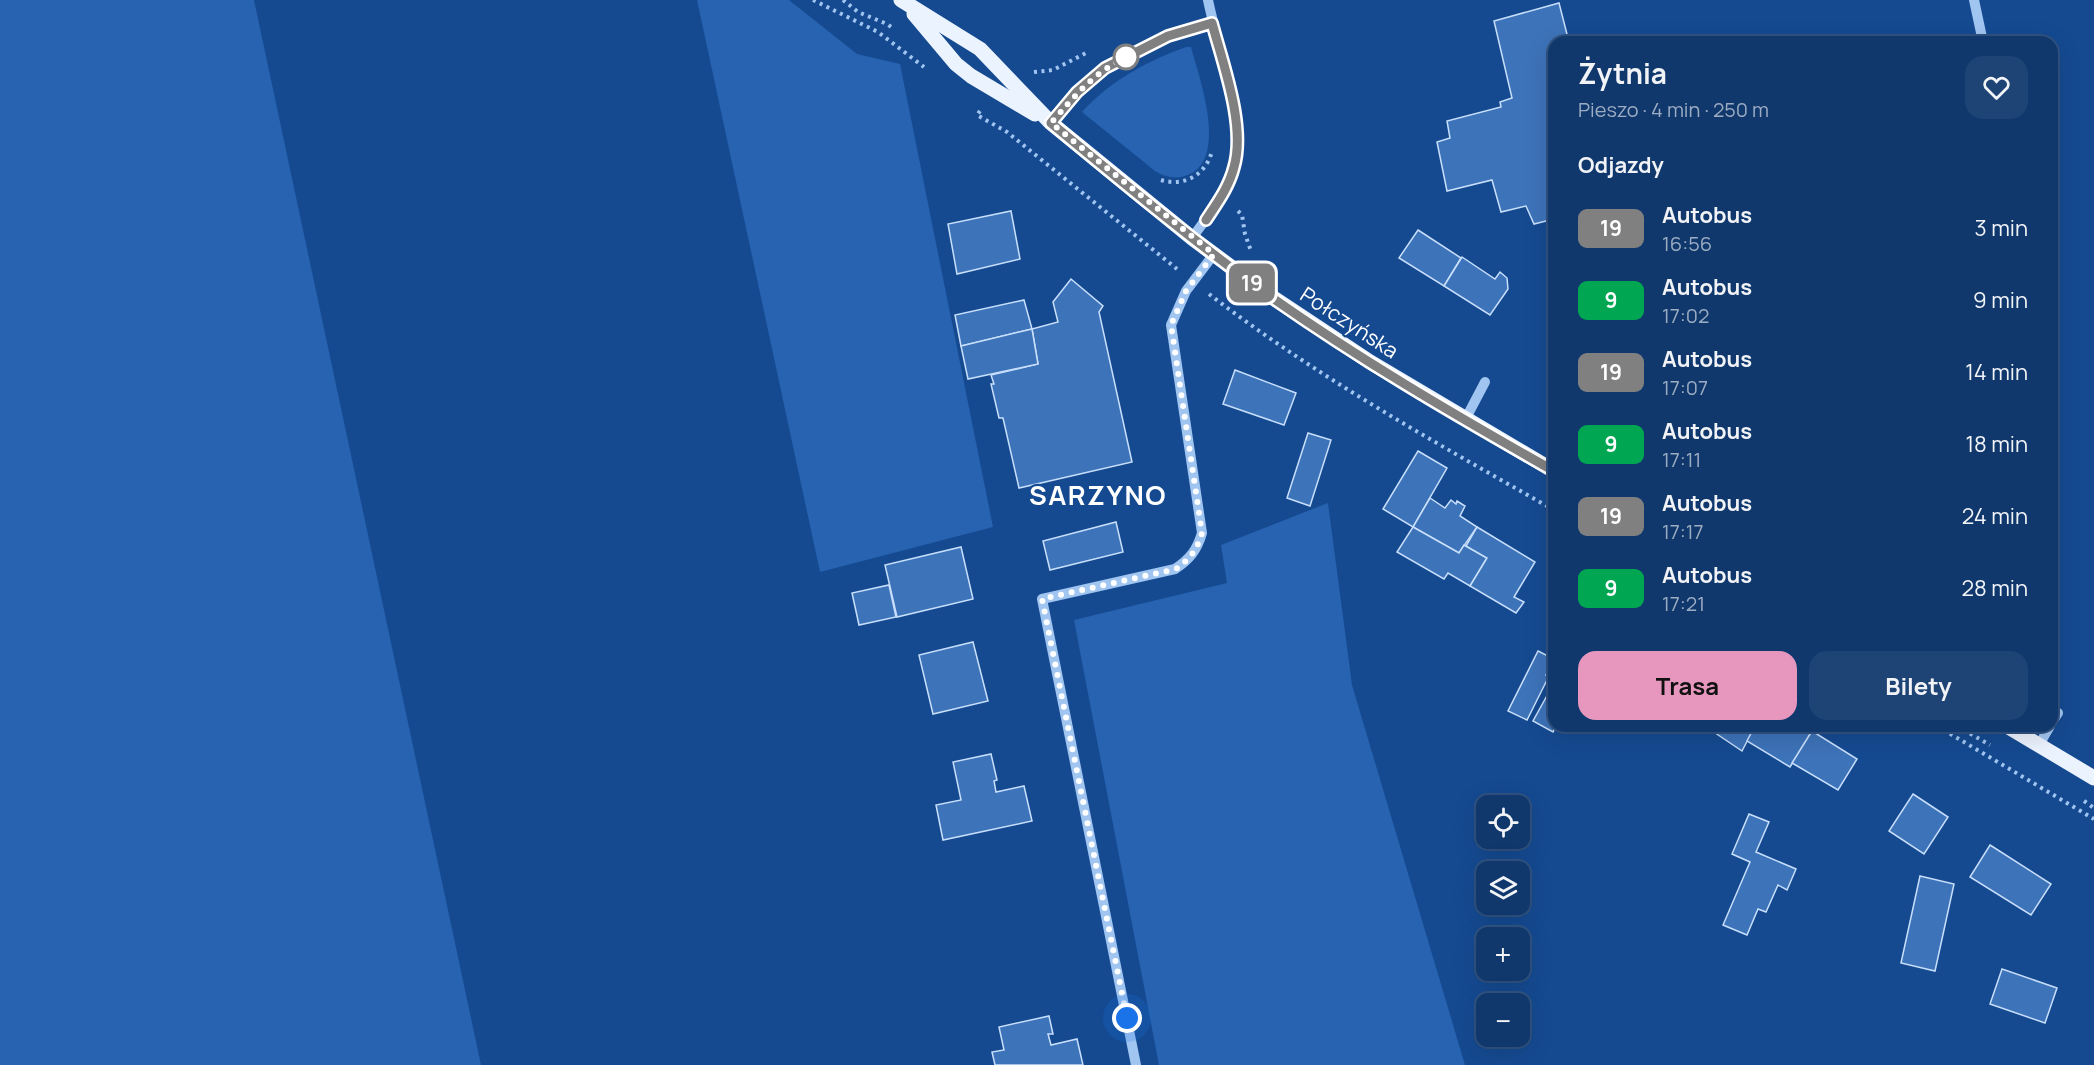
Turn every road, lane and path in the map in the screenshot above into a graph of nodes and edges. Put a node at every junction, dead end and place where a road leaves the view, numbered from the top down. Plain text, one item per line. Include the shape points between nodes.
1 (813, 0) edge
2 (1208, 0) edge
3 (1974, 0) edge
4 (903, 2) edge
5 (1212, 23) junction
6 (1982, 36) edge
7 (1092, 50) dead end
8 (925, 67) dead end
9 (1027, 70) dead end
10 (1051, 123) junction
11 (1214, 142) dead end
12 (1195, 178) dead end
13 (1192, 238) junction
14 (1214, 254) junction
15 (1485, 382) dead end
16 (1465, 420) junction
17 (1548, 468) edge
18 (1947, 732) edge
19 (2017, 732) edge
20 (2047, 732) edge
21 (2039, 745) junction
22 (2094, 778) edge
23 (2094, 819) edge
24 (1136, 1065) edge

1 - 8 path via 878,32
2 - 5 street
3 - 6 street
4 - 10 main road, Połczyńska via 988,55
4 - 10 main road, Połczyńska via 963,69
5 - 10 street via 1168,36 1105,68 1077,92
5 - 13 street via 1233,108 1237,150 1221,197
7 - 9 path via 1053,70
10 - 13 main road, Połczyńska
11 - 12 path via 1207,166
13 - 14 main road, Połczyńska
14 - 16 main road, Połczyńska via 1330,337
14 - 24 street via 1186,291 1171,325 1202,533 1198,546 1176,569 1042,599
15 - 16 street
16 - 17 main road, Połczyńska
18 - 23 path
19 - 21 main road
20 - 21 street
21 - 22 main road

